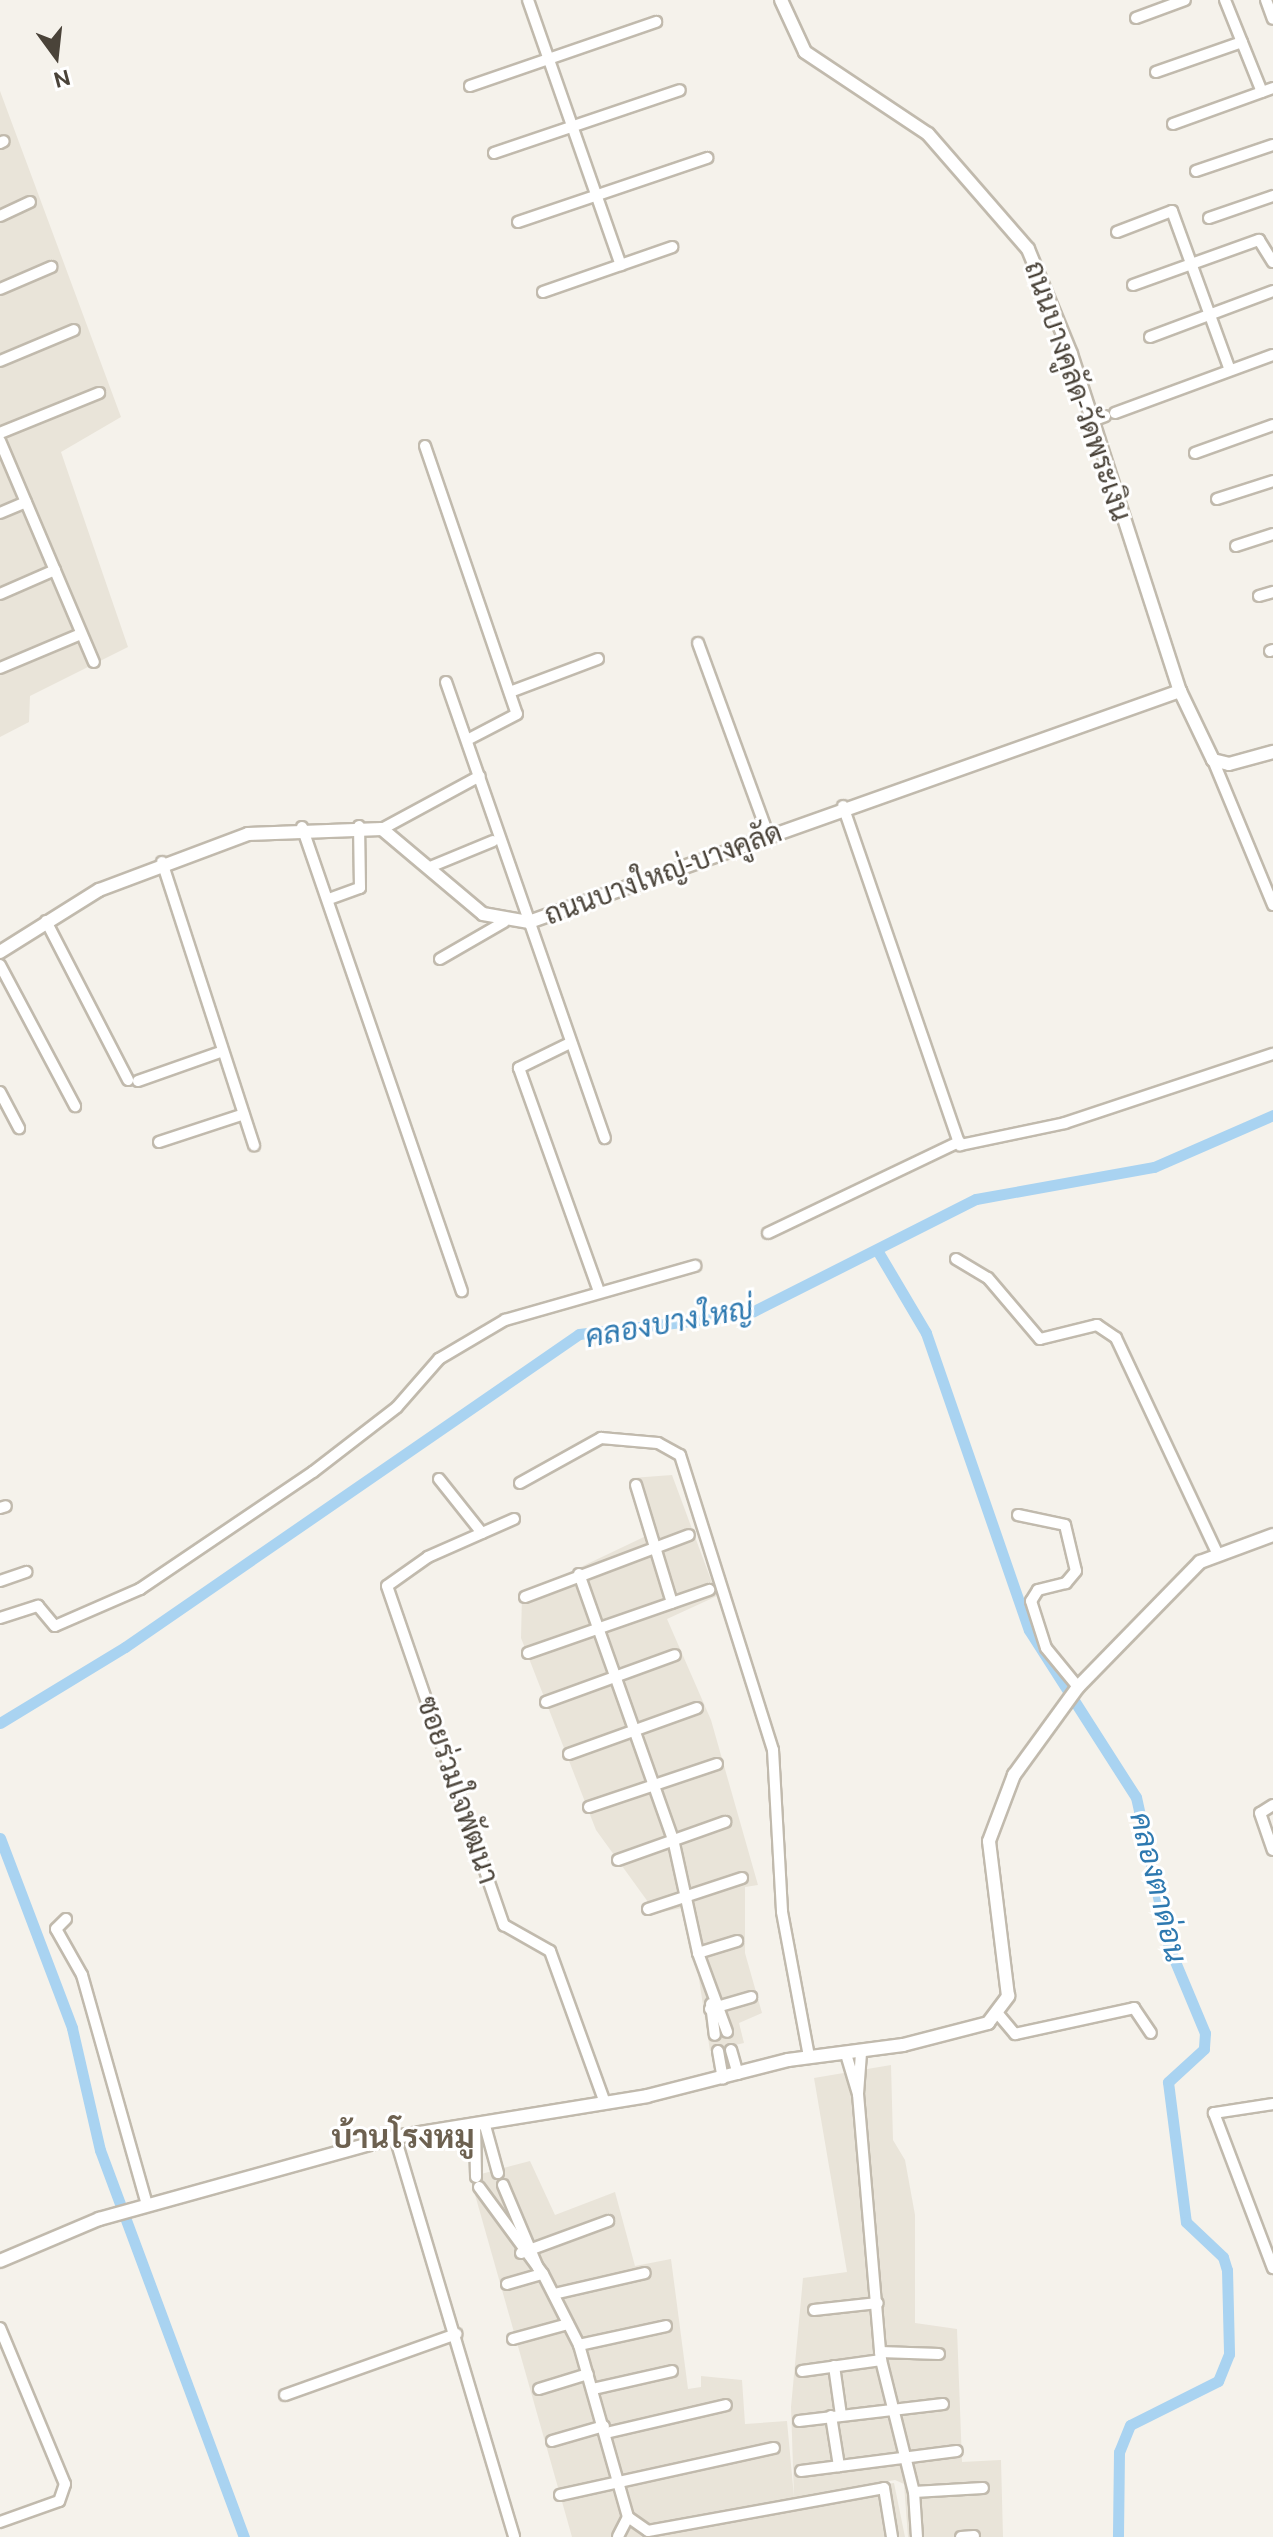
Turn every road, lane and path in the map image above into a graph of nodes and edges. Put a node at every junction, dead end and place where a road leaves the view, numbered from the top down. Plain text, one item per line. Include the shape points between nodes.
1 (528, 0) edge
2 (781, 0) edge
3 (1185, 0) edge
4 (1225, 0) edge
5 (1266, 0) edge
6 (1136, 18) dead end
7 (1273, 19) edge
8 (656, 22) dead end
9 (1242, 42) junction
10 (548, 57) junction
11 (1156, 72) dead end
12 (470, 86) dead end
13 (680, 90) dead end
14 (1268, 90) edge
15 (1173, 124) dead end
16 (573, 126) junction
17 (1273, 145) edge
18 (494, 153) dead end
19 (707, 158) dead end
20 (1196, 171) dead end
21 (597, 194) junction
22 (1273, 196) edge
23 (30, 202) dead end
24 (0, 216) edge
25 (1209, 218) dead end
26 (518, 222) dead end
27 (1117, 232) dead end
28 (672, 247) dead end
29 (1273, 262) edge
30 (1191, 264) junction
31 (621, 265) junction
32 (51, 267) dead end
33 (1133, 285) dead end
34 (0, 289) edge
35 (1273, 291) edge
36 (543, 292) dead end
37 (1210, 316) junction
38 (74, 330) dead end
39 (1150, 337) dead end
40 (1273, 355) edge
41 (0, 361) edge
42 (1230, 370) junction
43 (99, 393) dead end
44 (1092, 421) junction
45 (1273, 425) edge
46 (0, 433) edge
47 (0, 441) edge
48 (425, 446) dead end
49 (1195, 453) dead end
50 (1273, 481) edge
51 (1217, 499) dead end
52 (26, 502) junction
53 (0, 513) edge
54 (1273, 534) edge
55 (1236, 546) dead end
56 (55, 570) junction
57 (1273, 592) edge
58 (0, 594) edge
59 (1259, 596) dead end
60 (81, 634) junction
61 (698, 643) dead end
62 (598, 659) dead end
63 (94, 662) dead end
64 (0, 668) edge
65 (446, 682) dead end
66 (1180, 691) junction
67 (510, 692) junction
68 (467, 740) junction
69 (1273, 752) edge
70 (1213, 760) junction
71 (480, 776) junction
72 (843, 806) junction
73 (359, 826) junction
74 (302, 827) junction
75 (382, 829) junction
76 (768, 834) junction
77 (493, 841) dead end
78 (162, 862) junction
79 (430, 867) junction
80 (329, 899) junction
81 (1273, 905) edge
82 (46, 921) junction
83 (504, 922) junction
84 (529, 922) junction
85 (0, 952) edge
86 (440, 959) dead end
87 (0, 965) edge
88 (570, 1043) junction
89 (223, 1051) junction
90 (1273, 1054) edge
91 (0, 1092) edge
92 (75, 1106) dead end
93 (244, 1114) junction
94 (19, 1128) dead end
95 (605, 1138) dead end
96 (159, 1142) dead end
97 (959, 1142) junction
98 (254, 1145) dead end
99 (768, 1233) dead end
100 (956, 1259) dead end
101 (695, 1266) dead end
102 (598, 1289) junction
103 (462, 1291) dead end
104 (439, 1479) dead end
105 (520, 1483) dead end
106 (636, 1485) dead end
107 (1018, 1515) dead end
108 (514, 1519) dead end
109 (482, 1533) junction
110 (689, 1535) dead end
111 (1273, 1535) edge
112 (653, 1546) junction
113 (1217, 1553) junction
114 (26, 1572) dead end
115 (579, 1574) junction
116 (0, 1581) edge
117 (709, 1590) dead end
118 (525, 1597) dead end
119 (672, 1603) junction
120 (0, 1618) edge
121 (598, 1627) junction
122 (528, 1653) dead end
123 (675, 1655) dead end
124 (615, 1676) junction
125 (1076, 1690) junction
126 (546, 1702) dead end
127 (697, 1708) dead end
128 (635, 1730) junction
129 (569, 1754) dead end
130 (717, 1764) dead end
131 (655, 1785) junction
132 (1273, 1805) edge
133 (589, 1807) dead end
134 (725, 1822) dead end
135 (673, 1839) junction
136 (1273, 1850) edge
137 (618, 1860) dead end
138 (742, 1878) dead end
139 (690, 1895) junction
140 (648, 1909) dead end
141 (66, 1919) dead end
142 (737, 1941) dead end
143 (698, 1953) junction
144 (751, 1997) dead end
145 (715, 2007) junction
146 (999, 2015) junction
147 (727, 2032) dead end
148 (1151, 2033) dead end
149 (715, 2035) dead end
150 (731, 2050) dead end
151 (718, 2051) dead end
152 (861, 2053) junction
153 (846, 2054) junction
154 (809, 2056) junction
155 (738, 2074) junction
156 (723, 2079) junction
157 (858, 2094) junction
158 (605, 2103) junction
159 (1273, 2104) edge
160 (480, 2123) junction
161 (395, 2137) junction
162 (498, 2173) dead end
163 (503, 2185) dead end
164 (147, 2205) junction
165 (608, 2221) dead end
166 (532, 2247) junction
167 (521, 2253) junction
168 (0, 2261) edge
169 (1273, 2268) edge
170 (540, 2271) junction
171 (645, 2273) dead end
172 (507, 2284) dead end
173 (554, 2294) junction
174 (878, 2303) junction
175 (814, 2310) dead end
176 (568, 2324) junction
177 (666, 2326) dead end
178 (0, 2328) edge
179 (456, 2334) junction
180 (513, 2339) dead end
181 (579, 2345) junction
182 (939, 2354) dead end
183 (881, 2356) junction
184 (834, 2366) junction
185 (672, 2371) dead end
186 (802, 2371) dead end
187 (588, 2374) junction
188 (539, 2389) dead end
189 (593, 2389) junction
190 (285, 2395) dead end
191 (943, 2404) dead end
192 (726, 2405) dead end
193 (889, 2408) junction
194 (836, 2416) junction
195 (799, 2421) dead end
196 (605, 2430) junction
197 (552, 2441) dead end
198 (774, 2448) dead end
199 (957, 2451) dead end
200 (905, 2458) junction
201 (839, 2466) junction
202 (801, 2471) dead end
203 (619, 2479) junction
204 (983, 2488) dead end
205 (914, 2492) junction
206 (560, 2495) dead end
207 (628, 2517) junction
208 (0, 2522) edge
209 (649, 2534) edge
210 (617, 2536) edge
211 (974, 2536) edge
212 (514, 2537) edge
213 (892, 2537) edge
214 (917, 2537) edge
215 (961, 2537) edge

1 - 10 street
2 - 44 street, ถนนบางคูลัด-วัดพระเงิน via 805,52 928,134 1010,223 1048,287
3 - 6 street
4 - 9 street
5 - 7 street
8 - 10 street
9 - 11 street
9 - 14 street
10 - 12 street
10 - 16 street
13 - 16 street
14 - 15 street
16 - 18 street
16 - 21 street
17 - 20 street
19 - 21 street
21 - 26 street
21 - 31 street
22 - 25 street
23 - 24 street
27 - 30 street via 1172,211
28 - 31 street
29 - 30 street via 1259,240
30 - 33 street
30 - 37 street
31 - 36 street
32 - 34 street
35 - 37 street
37 - 39 street
37 - 42 street
38 - 41 street
40 - 42 street
42 - 44 street
43 - 46 street
44 - 66 street, ถนนบางคูลัด-วัดพระเงิน
45 - 49 street
47 - 52 street
48 - 67 street
50 - 51 street
52 - 53 street
52 - 56 street
54 - 55 street
56 - 58 street
56 - 60 street
57 - 59 street
60 - 63 street
60 - 64 street
61 - 76 street
62 - 67 street
65 - 68 street
66 - 70 street
66 - 72 street, ถนนบางใหญ่-บางคูลัด
67 - 68 street via 517,718
68 - 71 street
69 - 70 street via 1229,764
70 - 81 street
71 - 75 street
71 - 84 street
72 - 76 street, ถนนบางใหญ่-บางคูลัด
72 - 97 street
73 - 74 street
73 - 75 street
73 - 80 street via 360,888
74 - 78 street via 227,839
74 - 80 street
75 - 79 street, ถนนบางใหญ่-บางคูลัด
76 - 84 street, ถนนบางใหญ่-บางคูลัด
77 - 79 street
78 - 82 street
78 - 89 street
79 - 83 street, ถนนบางใหญ่-บางคูลัด via 473,908
80 - 103 street
82 - 85 street
82 - 89 street via 133,1080
83 - 84 street, ถนนบางใหญ่-บางคูลัด
83 - 86 street
84 - 88 street
87 - 92 street
88 - 95 street
88 - 102 street via 519,1068
89 - 93 street
90 - 97 street via 1065,1123
91 - 94 street
93 - 96 street
93 - 98 street
97 - 99 street
100 - 113 street via 988,1278 1040,1339 1097,1325 1116,1338
101 - 102 street
102 - 120 street via 470,1338 378,1423 140,1589 55,1626 38,1606
104 - 109 street
105 - 154 street via 601,1438 658,1443 680,1455 773,1750 782,1912
106 - 112 street
107 - 125 street via 1065,1525 1076,1571 1066,1583 1038,1590 1031,1601 1046,1648
108 - 109 street, ซอยร่วมใจพัฒนา
109 - 158 street, ซอยร่วมใจพัฒนา via 428,1557 387,1586 504,1925 550,1951
110 - 112 street
111 - 113 street
112 - 115 street
112 - 119 street
113 - 125 street via 1141,1618
114 - 116 street
115 - 118 street
115 - 121 street
117 - 119 street
119 - 121 street
121 - 122 street
121 - 124 street
123 - 124 street
124 - 126 street
124 - 128 street
125 - 146 street via 1014,1775 992,1825 989,1857 1008,1996
127 - 128 street
128 - 129 street
128 - 131 street
130 - 131 street
131 - 133 street
131 - 135 street
132 - 136 street via 1260,1813
134 - 135 street
135 - 137 street
135 - 139 street
138 - 139 street
139 - 140 street
139 - 143 street
141 - 164 street via 56,1929 82,1975
142 - 143 street
143 - 145 street
144 - 145 street
145 - 147 street
145 - 149 street
146 - 148 street via 1015,2034 1134,2008
146 - 152 street
150 - 155 street
151 - 156 street
152 - 153 street
152 - 157 street
153 - 154 street
153 - 157 street
154 - 155 street
155 - 156 street
156 - 158 street
157 - 174 street
158 - 160 street
159 - 169 street via 1214,2113
160 - 161 street
160 - 162 street
160 - 167 street via 478,2182
161 - 164 street
161 - 179 street
163 - 166 street
164 - 168 street via 99,2219
165 - 166 street
166 - 167 street
166 - 170 street
167 - 170 street
170 - 172 street
170 - 173 street
171 - 173 street
173 - 176 street
174 - 175 street
174 - 183 street
176 - 180 street
176 - 181 street
177 - 181 street
178 - 208 street via 65,2484 59,2501
179 - 190 street
179 - 212 street
181 - 187 street
182 - 183 street
183 - 184 street
183 - 193 street
184 - 186 street
184 - 194 street
185 - 189 street
187 - 188 street
187 - 189 street
189 - 196 street
191 - 193 street
192 - 196 street
193 - 194 street
193 - 200 street
194 - 195 street
194 - 201 street
196 - 197 street
196 - 203 street
198 - 203 street
199 - 200 street
200 - 201 street
200 - 205 street
201 - 202 street
203 - 206 street
203 - 207 street
204 - 205 street
205 - 214 street
207 - 209 street
207 - 210 street
209 - 213 street via 884,2488
211 - 215 street

